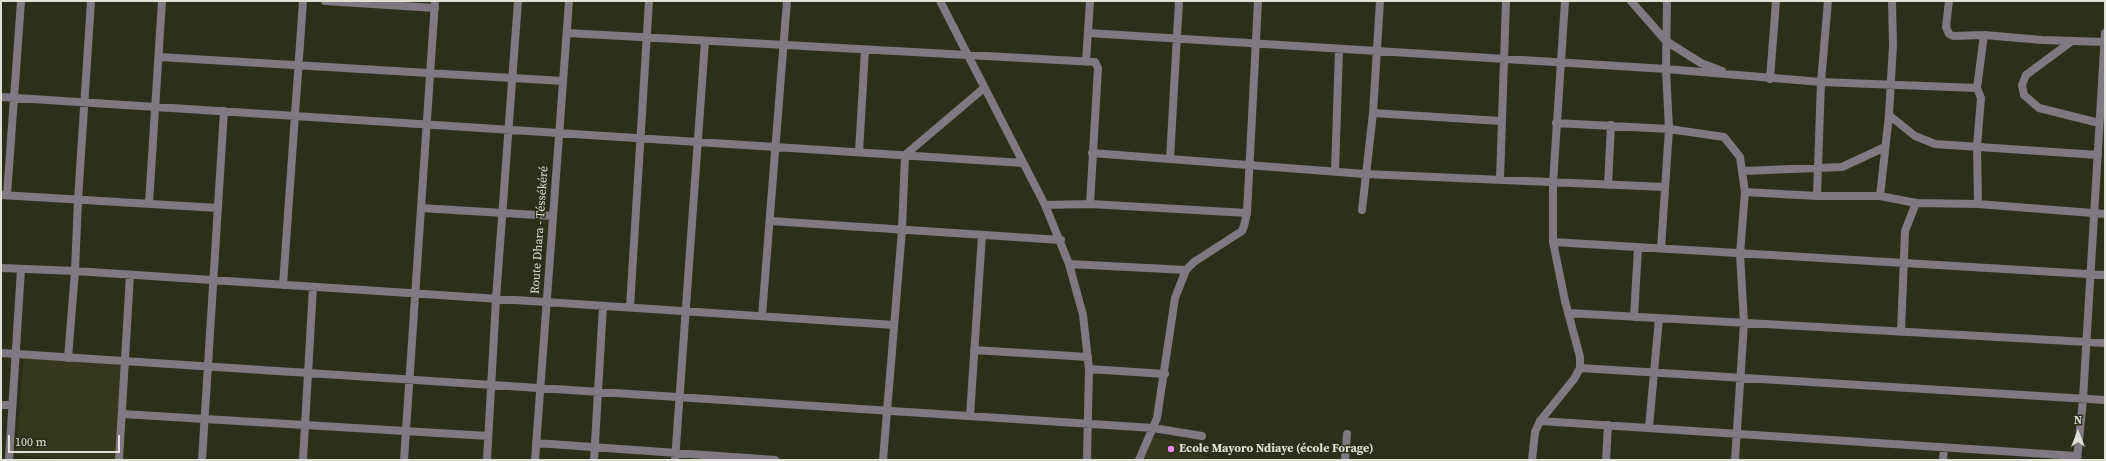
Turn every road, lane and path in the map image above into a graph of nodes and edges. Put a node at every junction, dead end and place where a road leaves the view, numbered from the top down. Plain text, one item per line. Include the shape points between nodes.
1 (21, 1) edge
2 (91, 1) edge
3 (162, 1) edge
4 (303, 1) edge
5 (325, 1) edge
6 (518, 1) edge
7 (569, 1) edge
8 (649, 1) edge
9 (787, 1) edge
10 (940, 1) edge
11 (1090, 1) edge
12 (1179, 1) edge
13 (1258, 1) edge
14 (1380, 1) edge
15 (1506, 1) edge
16 (1565, 1) edge
17 (1631, 1) edge
18 (1668, 1) edge
19 (1776, 1) edge
20 (1828, 1) edge
21 (1892, 1) edge
22 (1949, 1) edge
23 (435, 4) edge
24 (567, 33) junction
25 (1088, 33) junction
26 (2105, 33) edge
27 (1984, 35) junction
28 (647, 38) junction
29 (1176, 38) junction
30 (705, 41) junction
31 (1666, 41) junction
32 (2072, 41) junction
33 (2104, 42) edge
34 (1256, 44) junction
35 (784, 46) junction
36 (1339, 49) junction
37 (865, 50) junction
38 (1377, 51) junction
39 (968, 56) junction
40 (159, 57) junction
41 (1503, 59) junction
42 (1086, 62) junction
43 (1560, 62) junction
44 (298, 65) junction
45 (1666, 69) junction
46 (430, 73) junction
47 (1729, 74) junction
48 (513, 78) junction
49 (1770, 79) junction
50 (563, 81) junction
51 (1821, 82) junction
52 (1890, 83) junction
53 (984, 88) junction
54 (1976, 88) junction
55 (1, 97) edge
56 (13, 98) junction
57 (84, 102) junction
58 (155, 107) junction
59 (224, 111) junction
60 (1373, 112) junction
61 (1889, 115) junction
62 (295, 116) junction
63 (1501, 121) junction
64 (1556, 123) junction
65 (2100, 123) junction
66 (427, 124) junction
67 (1611, 125) junction
68 (1669, 129) junction
69 (509, 130) junction
70 (559, 133) junction
71 (2102, 137) edge
72 (641, 140) junction
73 (698, 142) junction
74 (1977, 146) junction
75 (1885, 147) junction
76 (776, 148) junction
77 (859, 152) junction
78 (1092, 153) junction
79 (905, 155) junction
80 (2098, 155) junction
81 (1170, 159) junction
82 (1023, 163) junction
83 (1249, 165) junction
84 (1818, 169) junction
85 (1742, 171) junction
86 (1335, 172) junction
87 (1365, 174) junction
88 (1500, 179) junction
89 (1553, 183) junction
90 (1608, 185) junction
91 (1665, 187) junction
92 (1745, 192) junction
93 (4, 195) edge
94 (1817, 196) junction
95 (1880, 196) junction
96 (78, 200) junction
97 (149, 203) junction
98 (1916, 203) junction
99 (1090, 204) junction
100 (1978, 204) junction
101 (1045, 205) junction
102 (218, 208) junction
103 (421, 208) junction
104 (1362, 210) dead end
105 (503, 213) junction
106 (1246, 213) junction
107 (2094, 214) junction
108 (2105, 214) edge
109 (553, 216) junction
110 (770, 221) junction
111 (902, 230) junction
112 (982, 235) junction
113 (1060, 240) junction
114 (1553, 242) junction
115 (1638, 248) junction
116 (1661, 249) junction
117 (1740, 254) junction
118 (1903, 263) junction
119 (1069, 264) junction
120 (1, 268) edge
121 (21, 269) junction
122 (1186, 270) junction
123 (75, 271) junction
124 (2089, 274) junction
125 (130, 275) junction
126 (2105, 275) edge
127 (213, 280) junction
128 (283, 285) junction
129 (313, 287) junction
130 (415, 293) junction
131 (496, 299) junction
132 (547, 302) junction
133 (603, 306) junction
134 (630, 308) junction
135 (686, 311) junction
136 (1568, 313) junction
137 (762, 316) junction
138 (1634, 317) junction
139 (1659, 318) junction
140 (1744, 323) junction
141 (894, 325) junction
142 (1901, 332) junction
143 (2085, 342) junction
144 (2105, 343) edge
145 (974, 350) junction
146 (1, 353) edge
147 (16, 354) junction
148 (1088, 357) junction
149 (68, 358) junction
150 (125, 362) junction
151 (208, 367) junction
152 (1580, 368) junction
153 (1089, 369) junction
154 (1656, 372) junction
155 (308, 373) junction
156 (1165, 374) junction
157 (1740, 377) junction
158 (410, 380) junction
159 (491, 385) junction
160 (540, 388) junction
161 (599, 392) junction
162 (680, 398) junction
163 (2082, 399) junction
164 (2105, 400) edge
165 (1, 404) edge
166 (11, 405) junction
167 (887, 411) junction
168 (122, 414) junction
169 (970, 416) junction
170 (205, 419) junction
171 (1540, 421) junction
172 (1089, 424) junction
173 (305, 425) junction
174 (1608, 425) junction
175 (1649, 427) junction
176 (1153, 428) junction
177 (406, 431) junction
178 (1346, 434) dead end
179 (1737, 434) junction
180 (488, 436) junction
181 (1202, 436) dead end
182 (536, 443) junction
183 (595, 448) junction
184 (1944, 448) junction
185 (1987, 450) junction
186 (676, 457) edge
187 (2029, 457) edge
188 (2077, 458) edge
189 (9, 460) edge
190 (119, 460) edge
191 (202, 460) edge
192 (303, 460) edge
193 (404, 460) edge
194 (487, 460) edge
195 (535, 460) edge
196 (594, 460) edge
197 (775, 460) edge
198 (883, 460) edge
199 (1087, 460) edge
200 (1139, 460) edge
201 (1345, 460) edge
202 (1532, 460) edge
203 (1606, 460) edge
204 (1735, 460) edge
205 (1943, 460) edge
206 (1986, 460) edge

1 - 56 street
2 - 57 street
3 - 40 street
4 - 44 street
5 - 23 street
6 - 48 street
7 - 24 street, Route Dhara - Téssékéré
8 - 28 street
9 - 35 street
10 - 39 street
11 - 25 street
12 - 29 street
13 - 34 street
14 - 38 street
15 - 41 street
16 - 43 street
17 - 31 street
18 - 31 street
19 - 49 street
20 - 51 street
21 - 52 street via 1893,45
22 - 27 street via 1946,27 1949,34
23 - 46 street
24 - 28 street
24 - 50 street, Route Dhara - Téssékéré
25 - 29 street
25 - 42 street
26 - 33 street
27 - 32 street
27 - 54 street
28 - 30 street
28 - 72 street
29 - 34 street
29 - 81 street
30 - 35 street
30 - 73 street
31 - 45 street
31 - 47 street via 1701,63
32 - 33 street
32 - 65 street via 2026,75 2022,84 2024,95 2039,108
33 - 65 street
34 - 36 street
34 - 83 street
35 - 37 street
35 - 76 street
36 - 38 street
36 - 86 street
37 - 39 street
37 - 77 street
38 - 41 street
38 - 60 street
39 - 42 street
39 - 53 street
40 - 44 street
40 - 58 street
41 - 43 street
41 - 63 street
42 - 78 street via 1095,62 1098,68
43 - 45 street
43 - 64 street
44 - 46 street
44 - 62 street
45 - 47 street
45 - 68 street
46 - 48 street
46 - 66 street
47 - 49 street
48 - 50 street
48 - 69 street
49 - 51 street
50 - 70 street, Route Dhara - Téssékéré
51 - 52 street
51 - 84 street
52 - 54 street
52 - 61 street
53 - 79 street
53 - 82 street
54 - 74 street via 1981,98
55 - 56 street
56 - 57 street
56 - 93 street
57 - 58 street
57 - 96 street
58 - 59 street
58 - 97 street
59 - 62 street
59 - 102 street
60 - 63 street
60 - 87 street
61 - 74 street via 1915,136 1935,144
61 - 75 street
62 - 66 street
62 - 128 street
63 - 88 street
64 - 67 street
64 - 89 street
65 - 71 street
66 - 69 street
66 - 103 street
67 - 68 street
67 - 90 street
68 - 85 street via 1724,138 1740,157
68 - 91 street
69 - 70 street
69 - 105 street
70 - 72 street
70 - 109 street, Route Dhara - Téssékéré
71 - 80 street
72 - 73 street
72 - 134 street
73 - 76 street
73 - 135 street
74 - 80 street
74 - 100 street
75 - 84 street via 1842,167
75 - 95 street
76 - 77 street
76 - 110 street
77 - 79 street
78 - 81 street
78 - 99 street
79 - 82 street
79 - 111 street
80 - 107 street
81 - 83 street
82 - 101 street
83 - 86 street
83 - 106 street
84 - 85 street
84 - 94 street
85 - 92 street
86 - 87 street
87 - 88 street
87 - 104 street
88 - 89 street
89 - 90 street
89 - 114 street
90 - 91 street
91 - 116 street
92 - 94 street
92 - 117 street
93 - 96 street
94 - 95 street
95 - 98 street
96 - 97 street
96 - 123 street
97 - 102 street
98 - 100 street
98 - 118 street via 1905,231
99 - 101 street
99 - 106 street
100 - 107 street
101 - 113 street
102 - 127 street
103 - 105 street
103 - 130 street
105 - 109 street
105 - 131 street
106 - 122 street via 1242,231
107 - 108 street
107 - 124 street
109 - 132 street, Route Dhara - Téssékéré
110 - 111 street
110 - 137 street
111 - 112 street
111 - 141 street
112 - 113 street
112 - 145 street
113 - 119 street
114 - 115 street
114 - 136 street
115 - 116 street
115 - 138 street
116 - 117 street
117 - 118 street
117 - 140 street
118 - 124 street
118 - 142 street
119 - 122 street
119 - 148 street via 1083,315
120 - 121 street
121 - 123 street
121 - 147 street
122 - 156 street via 1175,298
123 - 125 street
123 - 149 street
124 - 126 street
124 - 143 street
125 - 127 street
125 - 150 street
127 - 128 street
127 - 151 street
128 - 129 street
129 - 130 street
129 - 155 street
130 - 131 street
130 - 158 street
131 - 132 street
131 - 159 street
132 - 133 street
132 - 160 street, Route Dhara - Téssékéré
133 - 134 street
133 - 161 street
134 - 135 street
135 - 137 street
135 - 162 street
136 - 138 street
136 - 152 street via 1580,357
137 - 141 street
138 - 139 street
139 - 140 street
139 - 154 street
140 - 142 street
140 - 157 street
141 - 167 street
142 - 143 street
143 - 144 street
143 - 163 street
145 - 148 street
145 - 169 street
146 - 147 street
147 - 149 street
147 - 166 street
148 - 153 street
149 - 150 street
150 - 151 street
150 - 168 street
151 - 155 street
151 - 170 street
152 - 154 street
152 - 171 street
153 - 156 street
153 - 172 street
154 - 157 street
154 - 175 street
155 - 158 street
155 - 173 street
156 - 176 street
157 - 163 street
157 - 179 street
158 - 159 street
158 - 177 street
159 - 160 street
159 - 180 street
160 - 161 street
160 - 182 street, Route Dhara - Téssékéré
161 - 162 street
161 - 183 street
162 - 167 street
162 - 186 street
163 - 164 street
163 - 188 street
165 - 166 street
166 - 189 street
167 - 169 street
167 - 198 street
168 - 170 street
168 - 190 street
169 - 172 street
170 - 173 street
170 - 191 street
171 - 174 street
171 - 202 street via 1535,432
172 - 176 street
172 - 199 street
173 - 177 street
173 - 192 street
174 - 175 street
174 - 203 street
175 - 179 street
176 - 181 street
176 - 200 street
177 - 180 street
177 - 193 street
178 - 201 street
179 - 184 street
179 - 204 street
180 - 194 street
182 - 183 street
182 - 195 street, Route Dhara - Téssékéré
183 - 186 street
183 - 196 street
184 - 185 street
184 - 205 street
185 - 187 street
185 - 206 street
186 - 197 street
187 - 188 street

